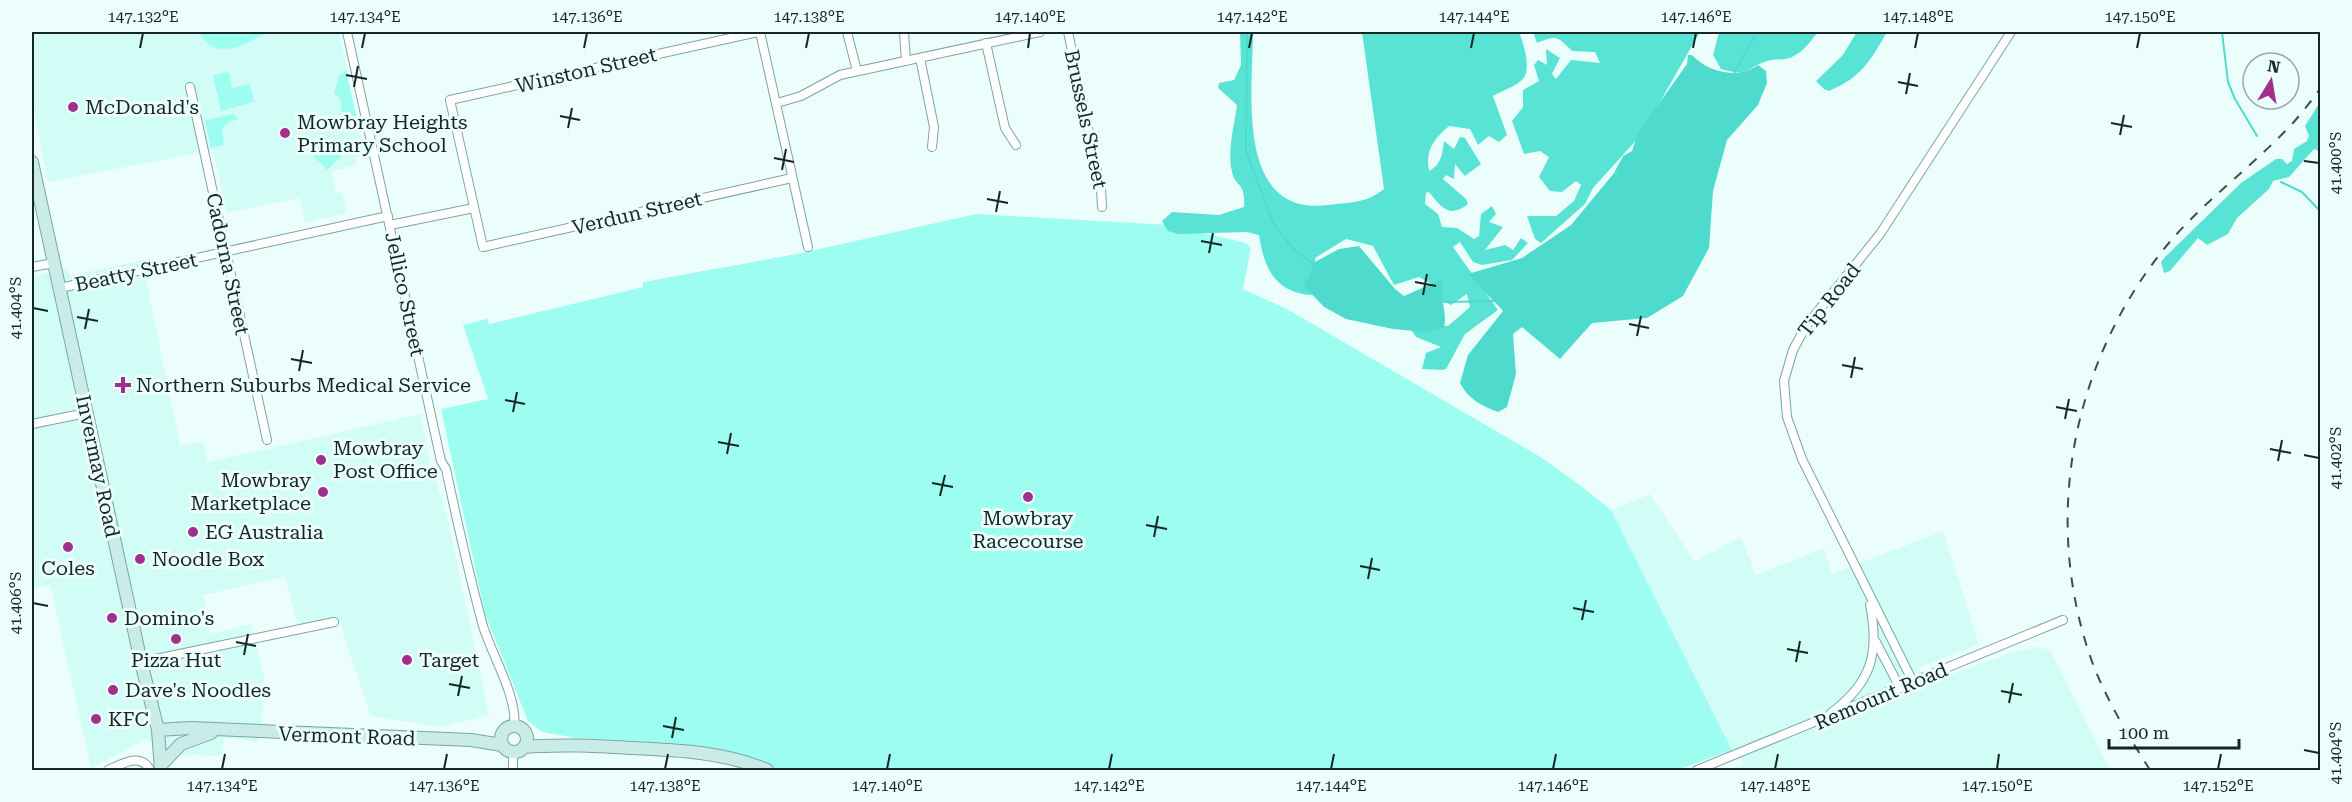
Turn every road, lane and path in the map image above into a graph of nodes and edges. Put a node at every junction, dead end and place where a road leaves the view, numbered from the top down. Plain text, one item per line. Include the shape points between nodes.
1 (347, 32) edge
2 (759, 32) edge
3 (847, 32) edge
4 (904, 32) edge
5 (1037, 32) edge
6 (1068, 32) edge
7 (2011, 32) edge
8 (986, 43) junction
9 (920, 58) junction
10 (906, 61) junction
11 (857, 71) junction
12 (190, 87) dead end
13 (777, 103) junction
14 (1016, 145) dead end
15 (932, 147) dead end
16 (32, 162) edge
17 (792, 178) junction
18 (1102, 207) dead end
19 (474, 208) junction
20 (389, 220) junction
21 (808, 247) dead end
22 (225, 252) junction
23 (54, 263) junction
24 (32, 267) edge
25 (60, 288) junction
26 (86, 413) junction
27 (32, 424) edge
28 (267, 440) dead end
29 (1868, 592) junction
30 (2064, 620) dead end
31 (334, 622) dead end
32 (1891, 639) junction
33 (1877, 644) junction
34 (141, 662) junction
35 (1913, 682) junction
36 (1900, 687) junction
37 (1821, 720) junction
38 (509, 728) junction
39 (219, 730) junction
40 (159, 735) junction
41 (471, 740) junction
42 (521, 744) junction
43 (502, 745) junction
44 (161, 767) edge
45 (110, 770) edge
46 (150, 771) edge
47 (513, 771) edge
48 (767, 771) edge
49 (1697, 771) edge

1 - 20 street, Jellico Street
2 - 13 street
2 - 19 street, Winston Street via 450,100
3 - 11 street
4 - 10 street
5 - 8 street
6 - 18 street, Brussels Street
7 - 29 street, Tip Road via 1880,234 1806,326 1786,367 1784,396 1791,433
8 - 9 street
8 - 14 street via 1005,128
9 - 10 street
9 - 15 street via 934,127
10 - 11 street
11 - 13 street
12 - 22 street, Cadorna Street
13 - 17 street
16 - 23 main road, Invermay Road
17 - 19 street, Verdun Street via 483,247
17 - 21 street
19 - 20 street, Beatty Street
20 - 22 street, Beatty Street
20 - 38 street, Jellico Street via 441,461 484,628 511,696 515,718
22 - 25 street, Beatty Street
22 - 28 street, Cadorna Street
23 - 24 street
23 - 25 main road, Invermay Road
25 - 26 main road, Invermay Road
26 - 27 street
26 - 34 main road, Invermay Road
29 - 32 street, Tip Road
29 - 33 street, Tip Road
30 - 35 street, Remount Road
31 - 34 street
32 - 33 street
32 - 35 street, Tip Road
33 - 36 street, Tip Road
33 - 37 street, Tip Road via 1860,684 1844,703
34 - 40 main road, Invermay Road
35 - 36 street, Remount Road
36 - 37 street, Remount Road
37 - 49 street, Remount Road
38 - 41 main road, Vermont Road
38 - 42 main road via 520,728
38 - 43 main road via 501,739
39 - 40 main road, Vermont Road via 183,728
39 - 41 main road, Vermont Road
39 - 44 main road via 181,744
40 - 44 main road, Invermay Road
41 - 43 main road, Vermont Road
42 - 43 main road, Vermont Road via 508,750
42 - 47 street
42 - 48 main road via 689,751 737,760
45 - 46 street via 135,760 144,762

